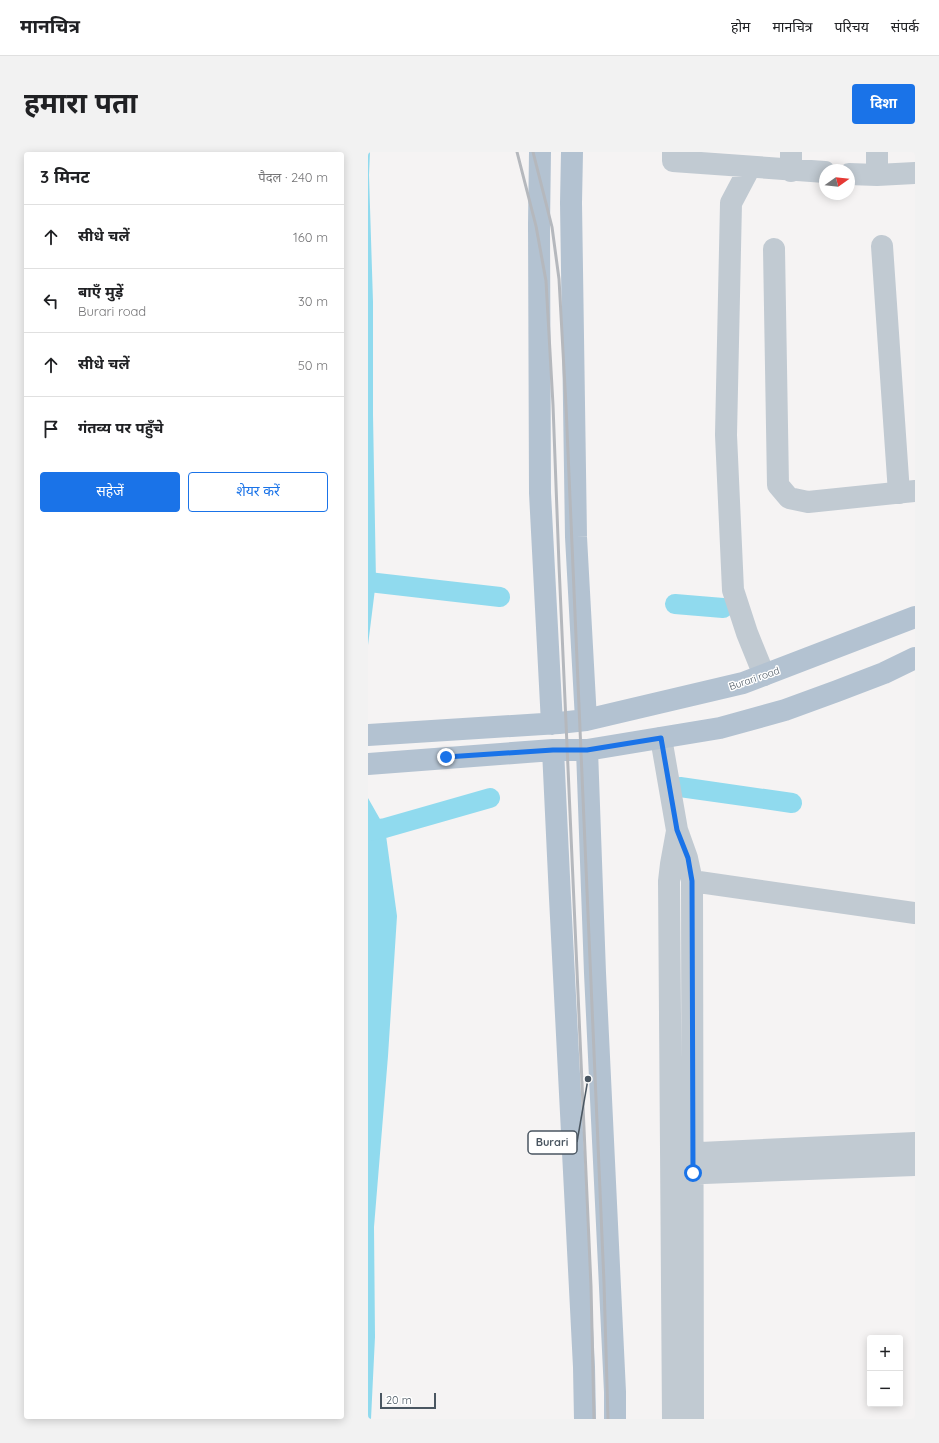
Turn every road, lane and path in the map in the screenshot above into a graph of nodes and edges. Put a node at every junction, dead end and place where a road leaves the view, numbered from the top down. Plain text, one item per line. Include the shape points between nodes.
1 (540, 152) edge
2 (572, 152) edge
3 (673, 152) edge
4 (877, 152) edge
5 (791, 161) edge
6 (750, 167) junction
7 (819, 170) edge
8 (915, 173) edge
9 (855, 174) edge
10 (877, 175) junction
11 (882, 246) dead end
12 (774, 249) dead end
13 (907, 492) edge
14 (915, 616) edge
15 (915, 658) edge
16 (764, 675) junction
17 (586, 720) junction
18 (552, 724) junction
19 (368, 735) edge
20 (661, 738) junction
21 (553, 750) junction
22 (587, 750) junction
23 (368, 764) edge
24 (677, 830) junction
25 (692, 881) junction
26 (915, 913) edge
27 (915, 1142) edge
28 (693, 1163) junction
29 (672, 1164) junction
30 (915, 1165) edge
31 (585, 1419) edge
32 (615, 1419) edge
33 (673, 1419) edge
34 (693, 1419) edge

1 - 18 main road via 540,493
2 - 17 main road via 576,537
3 - 6 lane via 673,161
4 - 10 lane
5 - 6 lane
5 - 7 lane
6 - 16 lane via 731,203 726,435 733,590
8 - 10 lane
9 - 10 lane
11 - 13 lane
12 - 13 lane via 778,485 789,498 808,502
14 - 16 main road, Burari road
15 - 20 main road via 884,673 785,710 720,728
16 - 17 main road, Burari road via 743,683
17 - 18 main road, Burari road
18 - 19 main road, Burari road
20 - 22 main road
20 - 24 lane
21 - 22 main road
21 - 23 main road
21 - 31 main road
22 - 32 main road via 595,973 616,1392
24 - 25 lane via 688,858
24 - 29 lane via 669,881
25 - 26 lane
25 - 28 lane
27 - 28 lane
28 - 29 lane
28 - 30 lane
28 - 34 lane
29 - 33 lane

